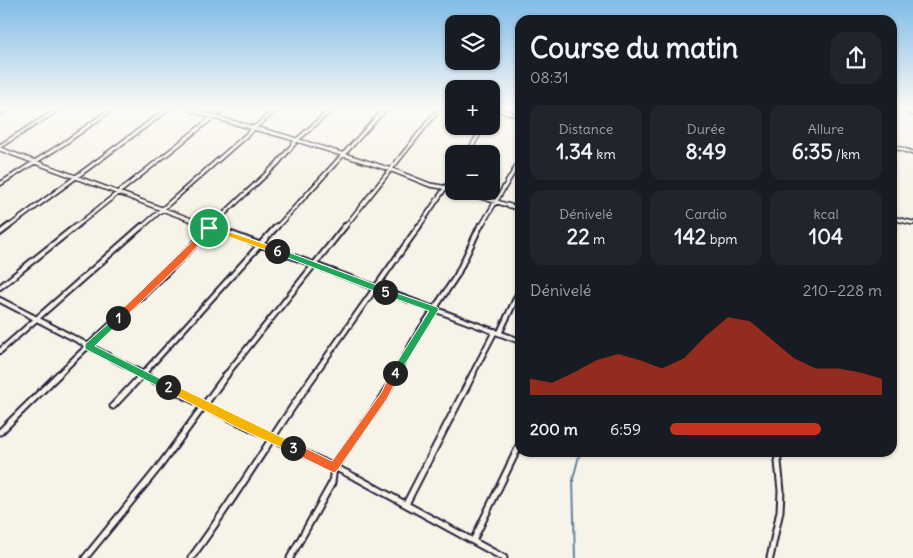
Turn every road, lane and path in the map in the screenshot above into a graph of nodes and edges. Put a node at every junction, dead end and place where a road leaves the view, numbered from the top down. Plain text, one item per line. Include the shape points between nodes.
1 (20, 135) edge
2 (74, 135) edge
3 (133, 135) edge
4 (190, 135) edge
5 (247, 135) edge
6 (275, 135) edge
7 (303, 135) edge
8 (362, 135) edge
9 (419, 135) edge
10 (297, 140) junction
11 (0, 148) edge
12 (897, 148) edge
13 (913, 153) edge
14 (344, 156) junction
15 (34, 162) junction
16 (392, 170) junction
17 (515, 170) edge
18 (76, 177) junction
19 (0, 184) edge
20 (445, 187) edge
21 (445, 188) edge
22 (119, 192) junction
23 (487, 200) edge
24 (496, 203) junction
25 (515, 209) edge
26 (162, 210) junction
27 (897, 219) edge
28 (913, 223) edge
29 (209, 228) junction
30 (0, 233) edge
31 (262, 245) junction
32 (315, 266) junction
33 (0, 287) edge
34 (375, 288) junction
35 (0, 300) edge
36 (515, 300) edge
37 (434, 309) junction
38 (36, 318) junction
39 (498, 332) junction
40 (515, 339) edge
41 (88, 347) junction
42 (0, 352) edge
43 (143, 374) junction
44 (203, 405) junction
45 (113, 406) dead end
46 (0, 432) edge
47 (271, 437) junction
48 (515, 455) edge
49 (778, 457) edge
50 (334, 467) junction
51 (406, 504) junction
52 (473, 541) junction
53 (84, 558) edge
54 (191, 558) edge
55 (290, 558) edge
56 (504, 558) edge
57 (770, 558) edge

1 - 11 street
2 - 15 street
3 - 18 street
4 - 22 street
5 - 26 street
6 - 10 street
7 - 10 street
8 - 14 street
9 - 16 street
10 - 14 street
10 - 29 street via 277,164
11 - 15 street
12 - 13 street
14 - 16 street
14 - 31 street
15 - 18 street
15 - 19 street
16 - 20 street via 430,185
16 - 32 street
17 - 24 street
18 - 22 street
18 - 30 street
21 - 34 street
22 - 26 street
22 - 33 street
23 - 24 street
24 - 25 street
24 - 37 street via 474,237 457,275
26 - 29 street
26 - 38 street
27 - 28 street
29 - 31 street
29 - 41 street via 178,262
31 - 32 street
31 - 43 street
32 - 34 street
32 - 44 street
34 - 37 street
34 - 47 street
35 - 38 street
36 - 39 street
37 - 39 street
37 - 50 street via 384,396
38 - 41 street
38 - 42 street
39 - 40 street
39 - 51 street
41 - 43 street
41 - 46 street
43 - 44 street
43 - 45 street
44 - 47 street
44 - 53 street via 147,482
47 - 50 street
47 - 54 street
48 - 52 street
49 - 57 street via 780,511
50 - 51 street
50 - 55 street via 332,483
51 - 52 street
52 - 56 street

